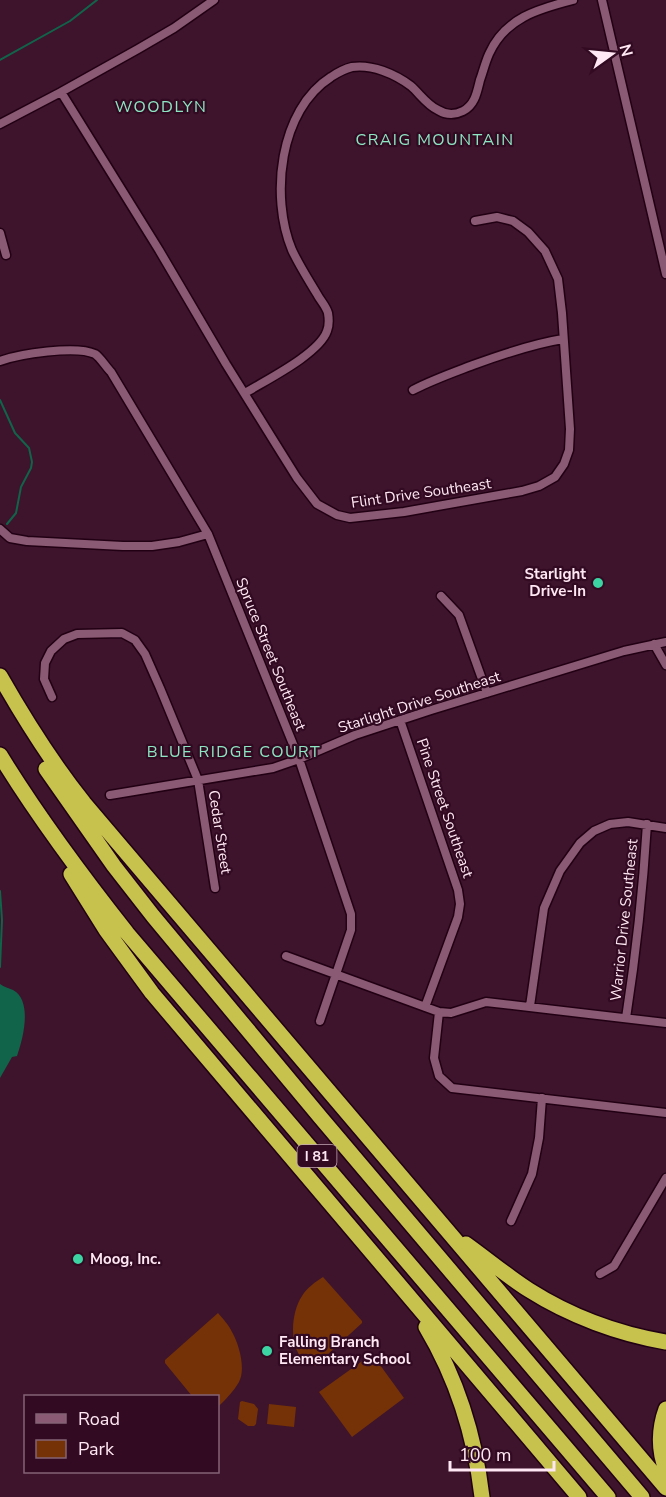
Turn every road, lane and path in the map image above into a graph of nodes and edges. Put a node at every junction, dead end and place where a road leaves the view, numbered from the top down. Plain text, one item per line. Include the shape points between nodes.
1 (214, 0) edge
2 (573, 0) edge
3 (602, 0) edge
4 (61, 92) junction
5 (0, 124) edge
6 (475, 221) dead end
7 (0, 233) edge
8 (6, 255) dead end
9 (666, 274) edge
10 (563, 339) junction
11 (0, 361) edge
12 (412, 390) dead end
13 (245, 393) junction
14 (0, 529) edge
15 (208, 534) junction
16 (441, 596) dead end
17 (666, 642) edge
18 (654, 644) junction
19 (666, 665) edge
20 (0, 676) edge
21 (487, 693) junction
22 (0, 695) edge
23 (52, 697) dead end
24 (400, 720) junction
25 (0, 754) edge
26 (299, 759) junction
27 (198, 780) junction
28 (110, 795) dead end
29 (34, 808) junction
30 (647, 824) junction
31 (666, 828) edge
32 (215, 888) dead end
33 (286, 956) dead end
34 (336, 975) junction
35 (530, 1006) junction
36 (425, 1007) junction
37 (439, 1012) junction
38 (626, 1018) junction
39 (320, 1021) dead end
40 (666, 1023) edge
41 (542, 1098) junction
42 (666, 1113) edge
43 (666, 1178) edge
44 (511, 1221) dead end
45 (444, 1228) junction
46 (600, 1274) dead end
47 (400, 1286) junction
48 (666, 1342) edge
49 (666, 1409) edge
50 (666, 1469) edge
51 (666, 1488) edge
52 (482, 1497) edge
53 (579, 1497) edge
54 (608, 1497) edge
55 (642, 1497) edge

1 - 4 street via 156,39
2 - 13 street via 543,7 505,31 489,54 471,106 462,112 450,115 437,110 397,77 368,68 340,71 312,92 289,133 281,186 289,240 327,312 327,332 316,348
3 - 9 street
4 - 5 street
4 - 13 street, Flint Drive Southeast
6 - 10 street, Flint Drive Southeast via 497,217 513,221 545,251 558,279
7 - 8 street
10 - 12 street via 511,351
10 - 13 street, Flint Drive Southeast via 569,450 555,477 522,491 404,512 350,518 317,504
11 - 15 street, Spruce Street Southeast via 43,352 73,350 95,354 111,372
14 - 15 street via 10,538 27,541 123,546 152,546
15 - 26 street, Spruce Street Southeast
16 - 21 street via 459,615
17 - 18 street, Starlight Drive Southeast
18 - 19 street
18 - 21 street, Starlight Drive Southeast
20 - 45 highway via 35,735 84,803
21 - 24 street, Starlight Drive Southeast
22 - 55 highway, I 81 via 69,804 153,916
23 - 27 street, Cedar Street via 45,679 45,663 64,639 77,634 122,633 135,640 145,654
24 - 26 street, Starlight Drive Southeast
24 - 36 street, Pine Street Southeast via 460,904
25 - 29 highway, I 81
26 - 27 street, Starlight Drive Southeast via 273,768
26 - 34 street, Spruce Street Southeast via 351,914 351,930
27 - 28 street, Starlight Drive Southeast
27 - 32 street, Cedar Street
29 - 47 highway via 106,930 152,993
29 - 54 highway, I 81 via 150,961
30 - 31 street
30 - 35 street via 628,822 594,831 560,871 544,908
30 - 38 street, Warrior Drive Southeast
33 - 34 street
34 - 36 street
34 - 39 street, Spruce Street Southeast
35 - 37 street via 486,1002 451,1013
35 - 38 street
36 - 37 street
37 - 41 street via 434,1058 439,1076 452,1088
38 - 40 street
41 - 42 street
41 - 44 street via 532,1174
43 - 46 street via 614,1266
45 - 48 highway via 544,1299 609,1327
45 - 51 highway
47 - 52 highway via 452,1378 469,1428
47 - 53 highway
49 - 50 highway via 660,1435

